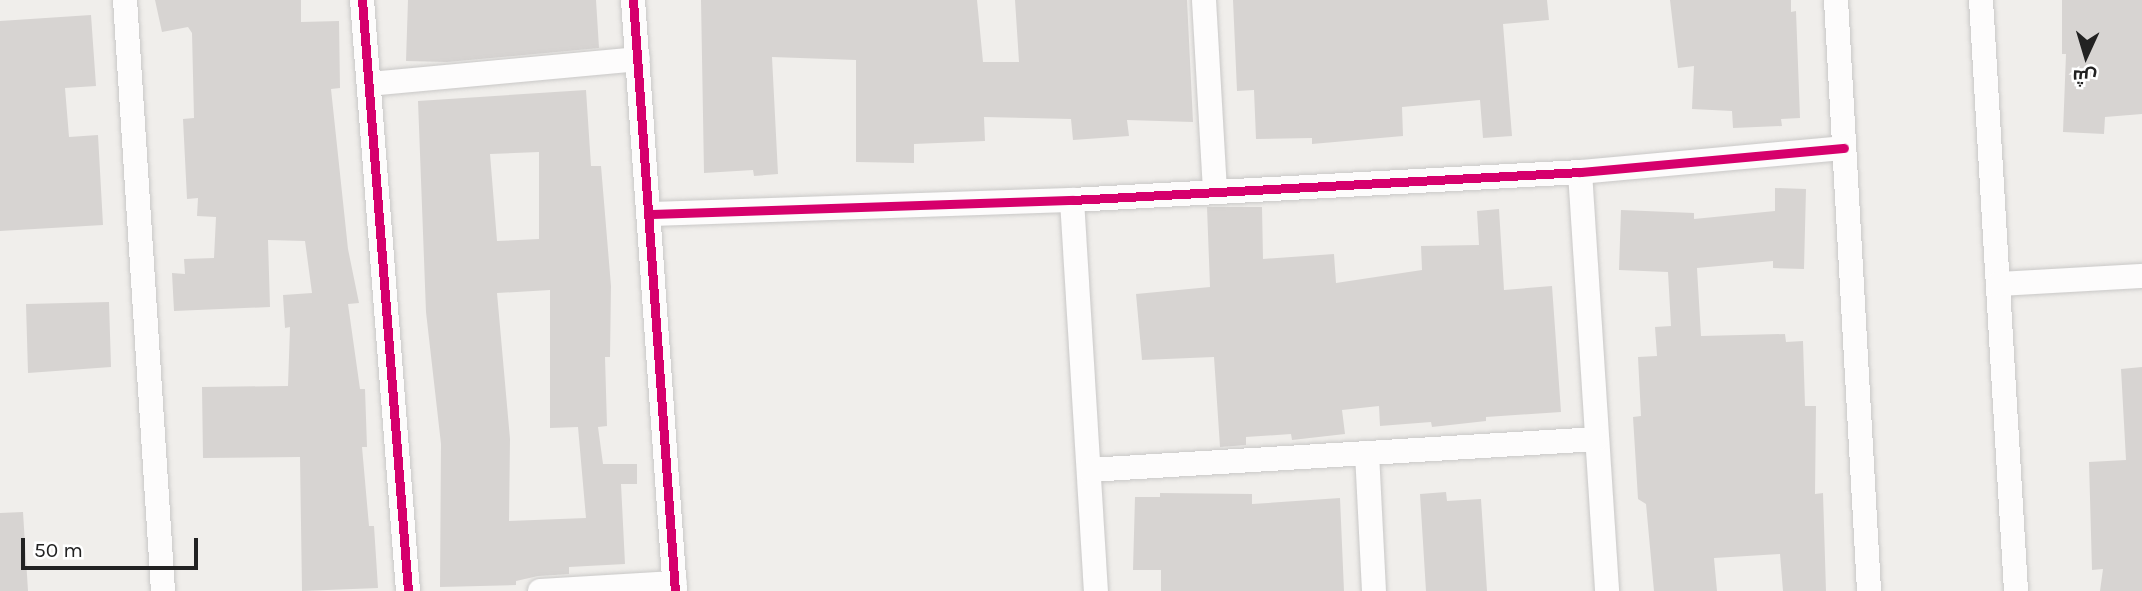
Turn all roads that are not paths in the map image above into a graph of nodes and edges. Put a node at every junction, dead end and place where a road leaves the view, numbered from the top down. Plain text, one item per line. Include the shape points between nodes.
1 (125, 0) edge
2 (362, 0) edge
3 (634, 0) edge
4 (1204, 0) edge
5 (1836, 0) edge
6 (1981, 0) edge
7 (638, 59) junction
8 (369, 84) junction
9 (1844, 148) junction
10 (1580, 172) junction
11 (1215, 192) junction
12 (1072, 200) junction
13 (649, 214) junction
14 (2142, 276) edge
15 (1998, 284) junction
16 (1597, 439) junction
17 (1367, 453) junction
18 (1089, 470) junction
19 (675, 587) edge
20 (163, 591) edge
21 (408, 591) edge
22 (540, 591) edge
23 (1096, 591) edge
24 (1374, 591) edge
25 (1607, 591) edge
26 (1869, 591) edge
27 (2016, 591) edge

1 - 20 street
2 - 8 street
3 - 7 street
4 - 11 street
5 - 9 street
6 - 15 street
7 - 8 street
7 - 13 street
8 - 21 street
9 - 10 street
9 - 26 street
10 - 11 street
10 - 16 street
11 - 12 street
12 - 13 street
12 - 18 street
13 - 19 street
14 - 15 street
15 - 27 street
16 - 17 street
16 - 25 street
17 - 18 street
17 - 24 street
18 - 23 street
19 - 22 street

